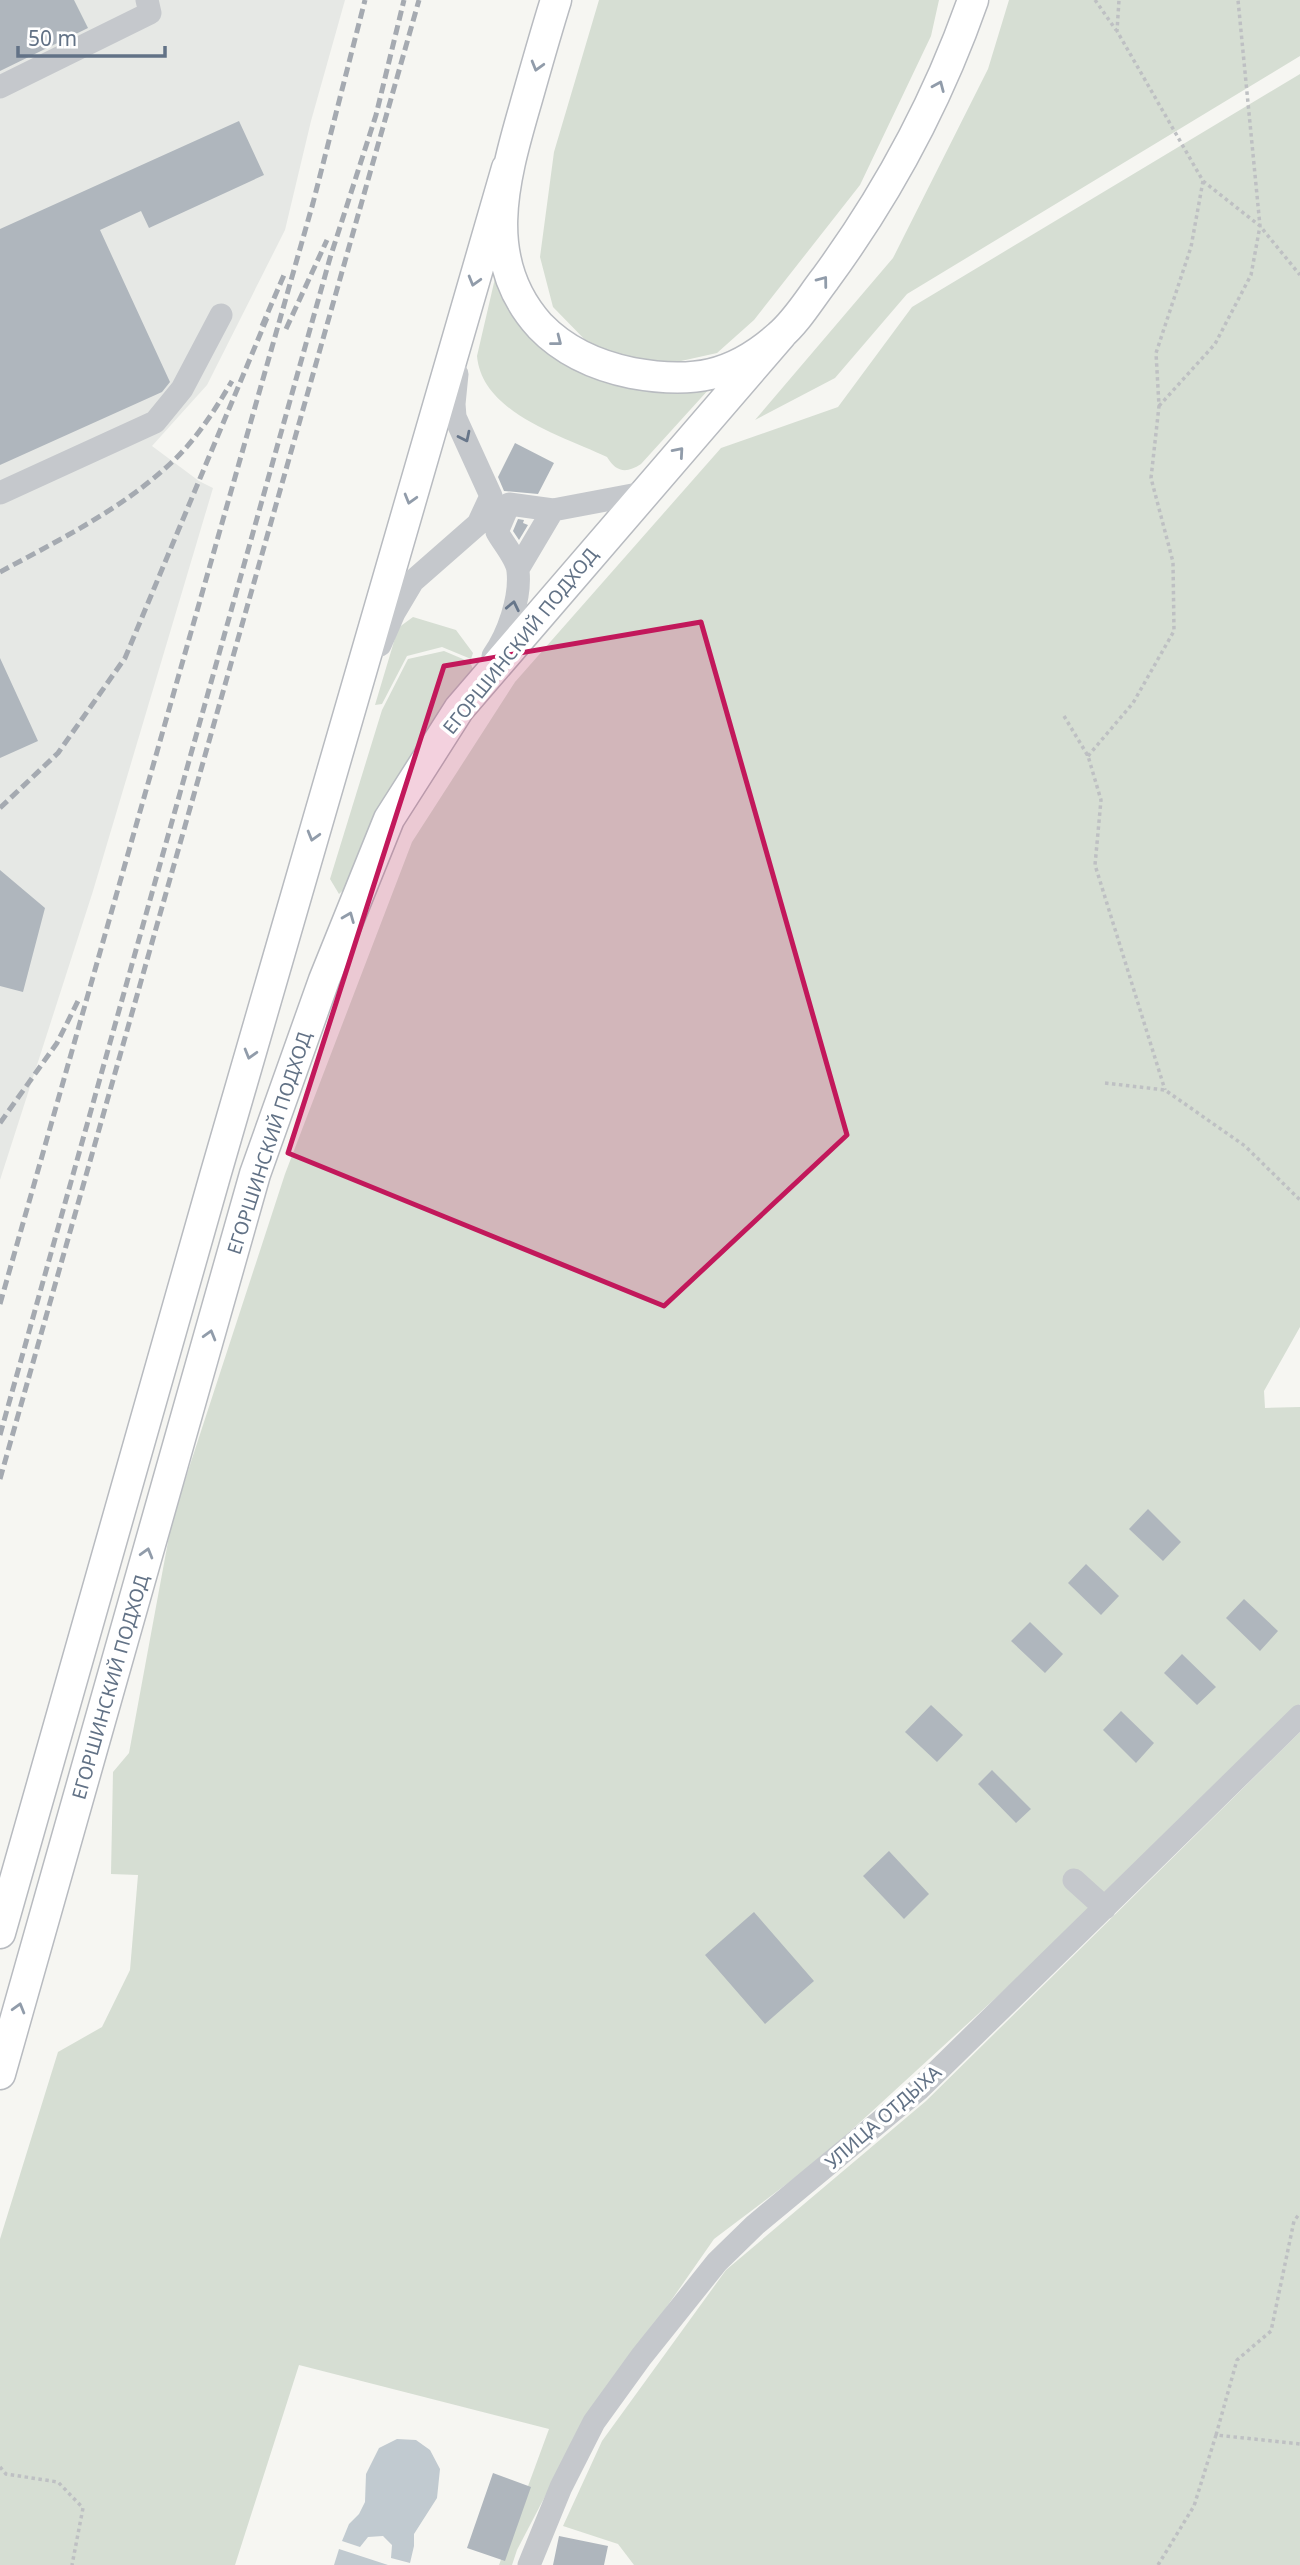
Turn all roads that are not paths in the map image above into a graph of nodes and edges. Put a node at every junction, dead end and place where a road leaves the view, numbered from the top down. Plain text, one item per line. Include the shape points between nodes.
1 (147, 0) edge
2 (556, 0) edge
3 (973, 0) edge
4 (0, 87) edge
5 (507, 168) junction
6 (221, 315) dead end
7 (781, 335) junction
8 (455, 347) junction
9 (643, 493) junction
10 (0, 494) edge
11 (553, 510) junction
12 (518, 569) junction
13 (459, 709) junction
14 (328, 784) junction
15 (1300, 1716) edge
16 (1074, 1880) dead end
17 (1105, 1908) junction
18 (0, 1933) edge
19 (0, 2074) edge
20 (529, 2565) edge

1 - 4 street via 150,13
2 -> 5 main road
7 -> 3 main road via 855,238 891,179 936,93
5 -> 7 main road via 502,228 510,275 531,315 566,348 614,369 686,379 726,370
5 -> 8 main road, ЕГОРШИНСКИЙ ПОДХОД
6 - 10 street via 182,389 155,422
9 -> 7 main road, ЕГОРШИНСКИЙ ПОДХОД
8 -> 14 main road, ЕГОРШИНСКИЙ ПОДХОД
8 -> 14 street via 455,417 491,496 478,524 424,570 401,600
9 - 11 street
9 - 13 main road, ЕГОРШИНСКИЙ ПОДХОД
11 - 12 street
11 - 12 street via 509,504 497,532
13 -> 12 street via 501,645 515,603
19 -> 13 main road, ЕГОРШИНСКИЙ ПОДХОД via 255,1174 389,819
14 -> 18 main road, ЕГОРШИНСКИЙ ПОДХОД
15 - 17 street, УЛИЦА ОТДЫХА
16 - 17 street
17 - 20 street, УЛИЦА ОТДЫХА via 918,2090 716,2262 594,2422

